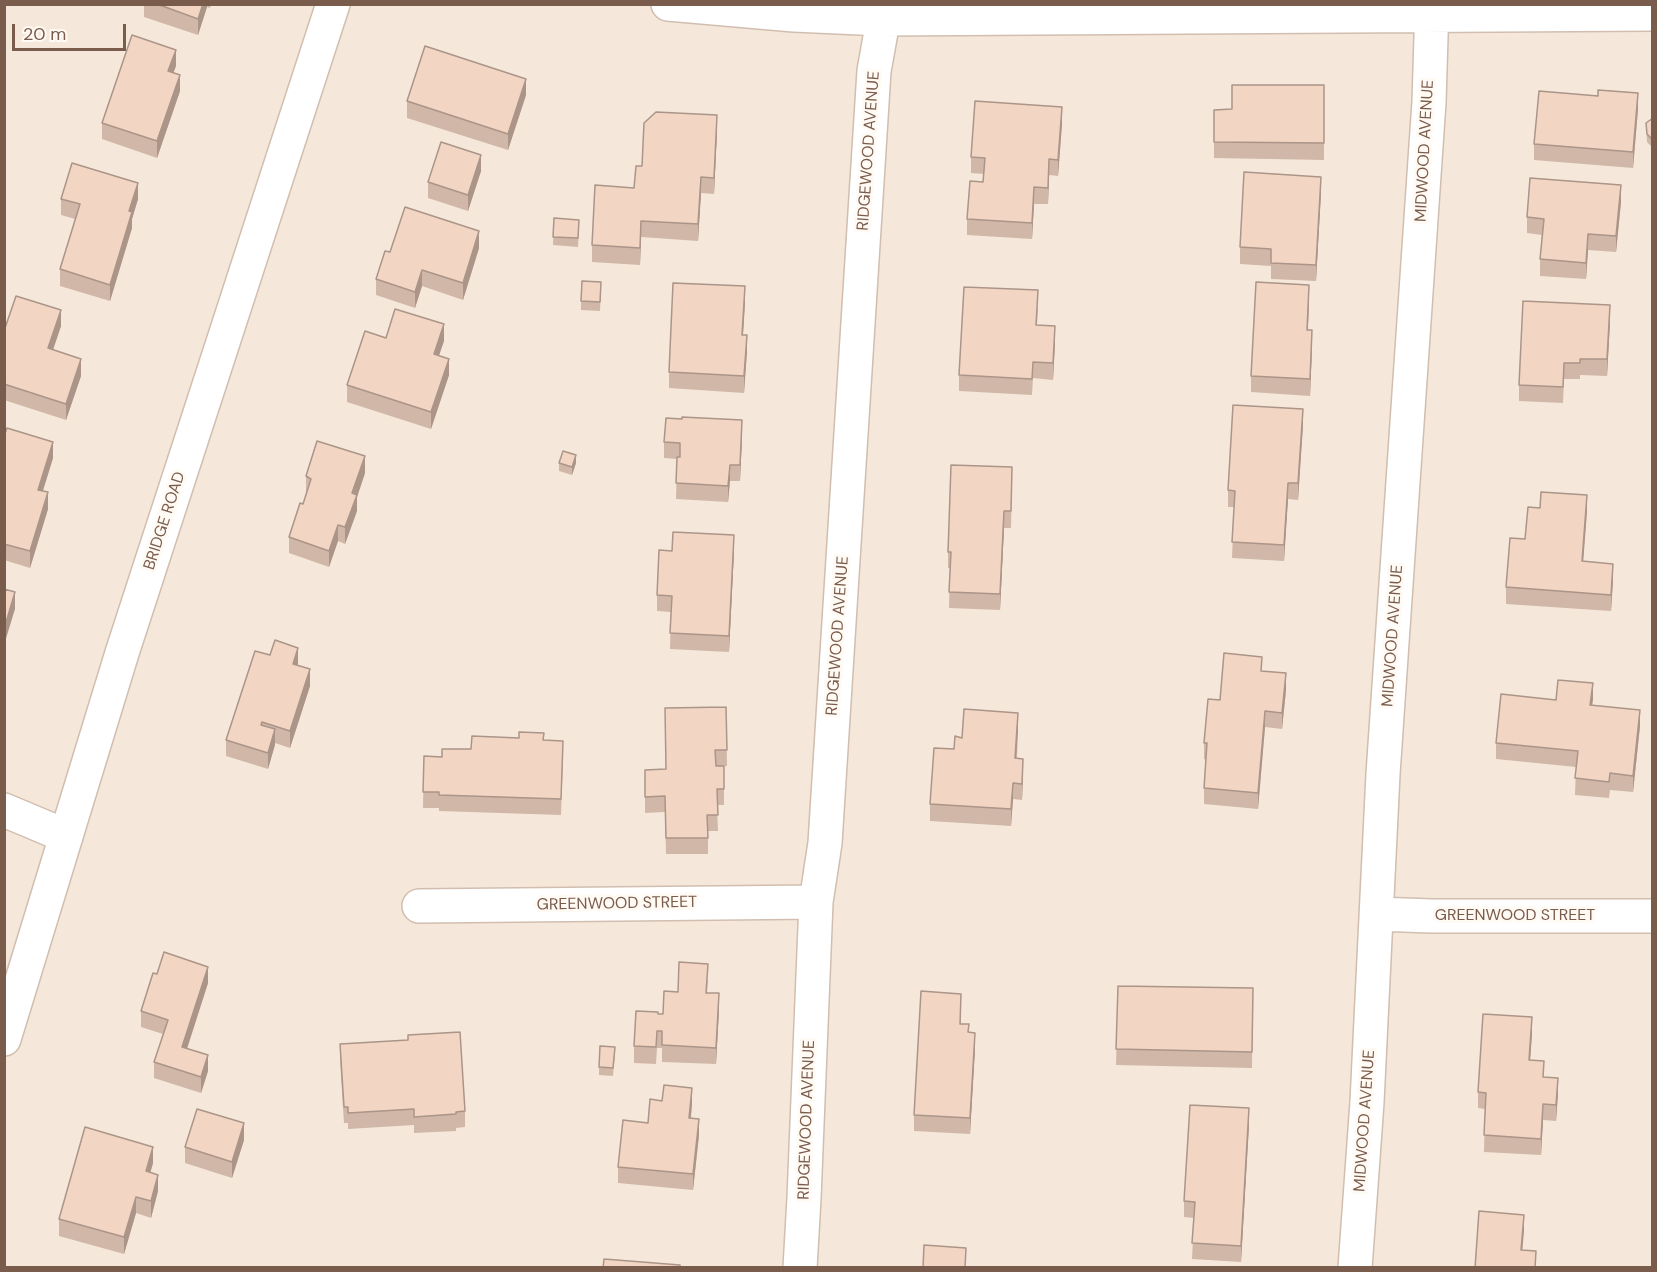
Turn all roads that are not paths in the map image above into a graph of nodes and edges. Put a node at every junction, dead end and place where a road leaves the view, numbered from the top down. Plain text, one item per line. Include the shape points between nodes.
1 (333, 4) edge
2 (668, 4) edge
3 (1432, 10) edge
4 (884, 12) edge
5 (1653, 14) edge
6 (4, 810) edge
7 (66, 836) junction
8 (816, 902) junction
9 (418, 906) dead end
10 (1377, 914) junction
11 (1653, 916) edge
12 (4, 1039) edge
13 (800, 1268) edge
14 (1355, 1268) edge

1 - 7 street, BRIDGE ROAD
2 - 4 street via 794,15
3 - 4 street
3 - 5 street
3 - 10 street, MIDWOOD AVENUE
4 - 8 street, RIDGEWOOD AVENUE via 874,71 825,843
6 - 7 street
7 - 12 street, BRIDGE ROAD
8 - 9 street, GREENWOOD STREET
8 - 13 street, RIDGEWOOD AVENUE
10 - 11 street, GREENWOOD STREET
10 - 14 street, MIDWOOD AVENUE

